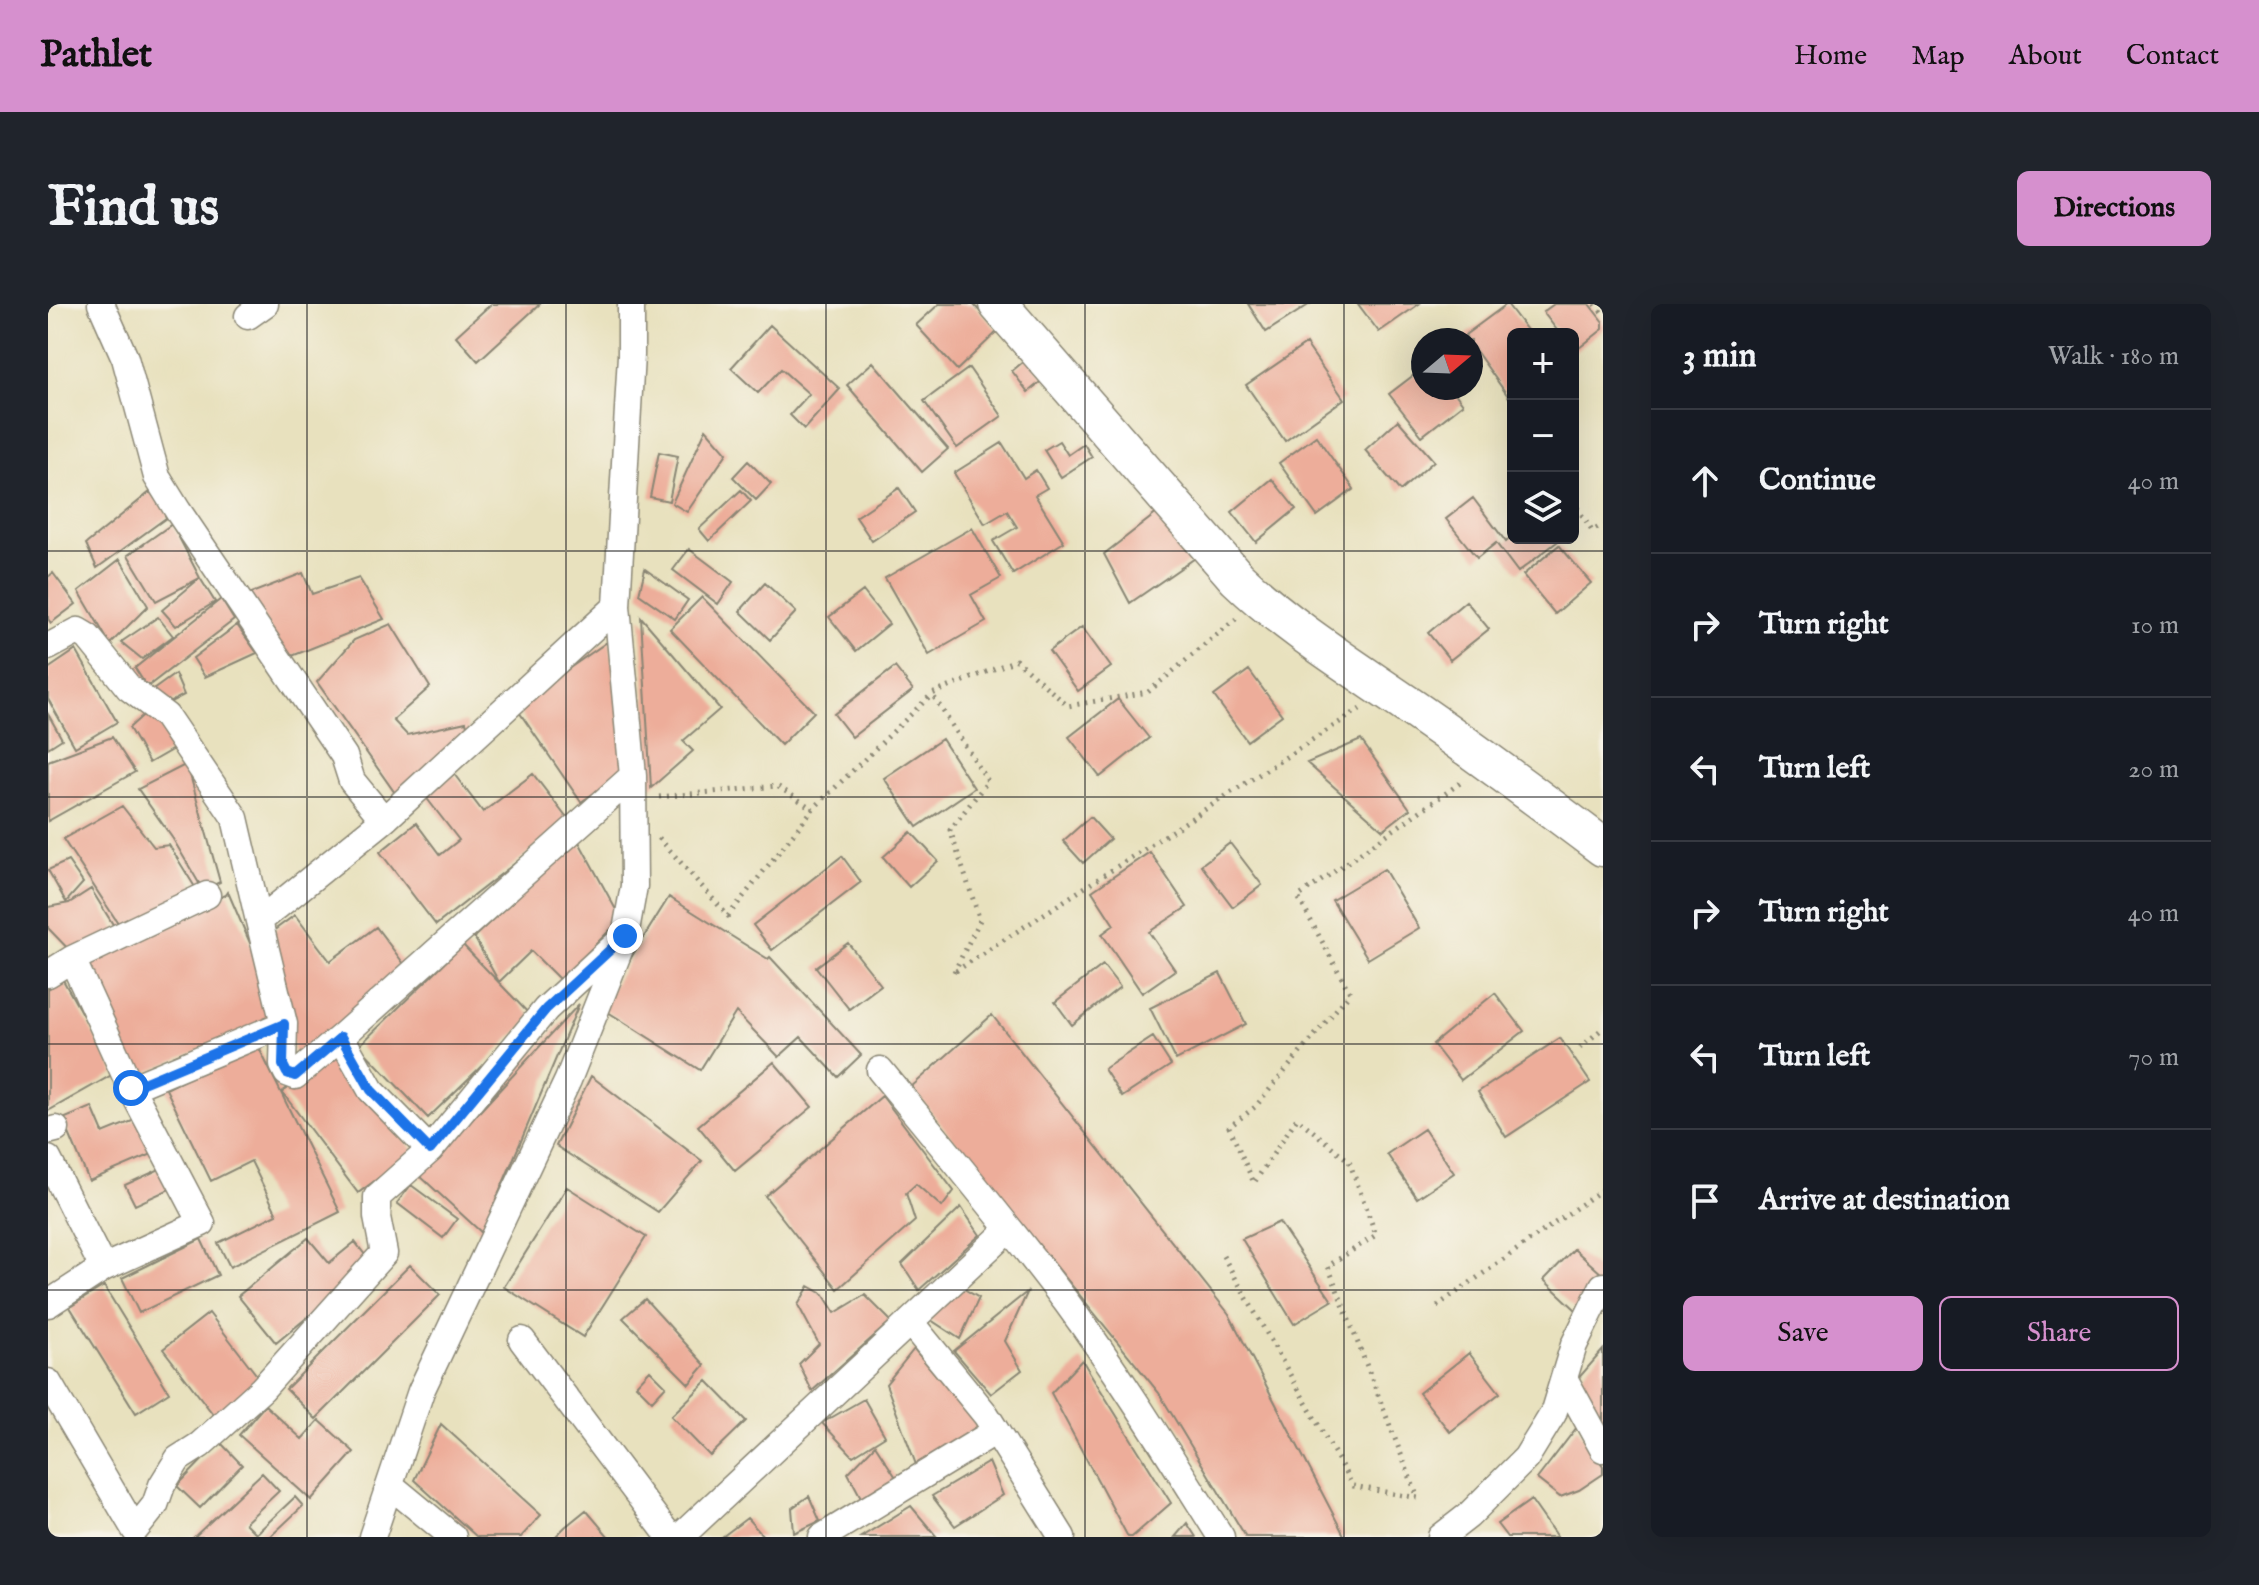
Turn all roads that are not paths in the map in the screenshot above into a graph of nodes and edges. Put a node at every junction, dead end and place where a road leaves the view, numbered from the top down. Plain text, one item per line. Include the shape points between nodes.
1 (101, 304) edge
2 (631, 304) edge
3 (998, 304) edge
4 (617, 606) junction
5 (48, 647) edge
6 (633, 776) junction
7 (384, 820) junction
8 (1603, 847) edge
9 (207, 895) dead end
10 (259, 921) junction
11 (625, 936) junction
12 (72, 959) junction
13 (48, 974) edge
14 (284, 1024) junction
15 (341, 1037) junction
16 (880, 1070) dead end
17 (131, 1088) junction
18 (430, 1150) junction
19 (48, 1159) edge
20 (1009, 1229) junction
21 (103, 1268) junction
22 (1603, 1286) edge
23 (48, 1304) edge
24 (910, 1322) junction
25 (522, 1340) dead end
26 (1564, 1378) junction
27 (48, 1382) edge
28 (996, 1431) junction
29 (1603, 1449) edge
30 (390, 1485) junction
31 (138, 1534) edge
32 (372, 1537) edge
33 (453, 1537) edge
34 (670, 1537) edge
35 (680, 1537) edge
36 (822, 1537) edge
37 (1062, 1537) edge
38 (1221, 1537) edge
39 (1441, 1537) edge

1 - 7 street via 125,358 157,477 344,756 352,781
2 - 4 street
3 - 8 street via 1259,599
4 - 6 street
4 - 7 street
5 - 10 street via 78,631 129,688 166,716 235,818
6 - 11 street via 634,886
6 - 15 street
7 - 10 street
9 - 12 street
10 - 14 street
11 - 18 street via 546,1009
11 - 30 street via 568,1080 421,1391
12 - 13 street
12 - 17 street
14 - 15 street via 283,1065 295,1076
14 - 17 street
15 - 18 street via 371,1090
16 - 20 street
17 - 21 street via 202,1223
18 - 31 street via 377,1197 384,1253 262,1389 178,1459
19 - 21 street
20 - 24 street
20 - 38 street via 1135,1402
21 - 23 street
22 - 26 street
24 - 28 street
24 - 35 street
25 - 34 street
26 - 29 street
26 - 39 street via 1553,1414 1526,1458
27 - 31 street
28 - 36 street
28 - 37 street
30 - 32 street
30 - 33 street

